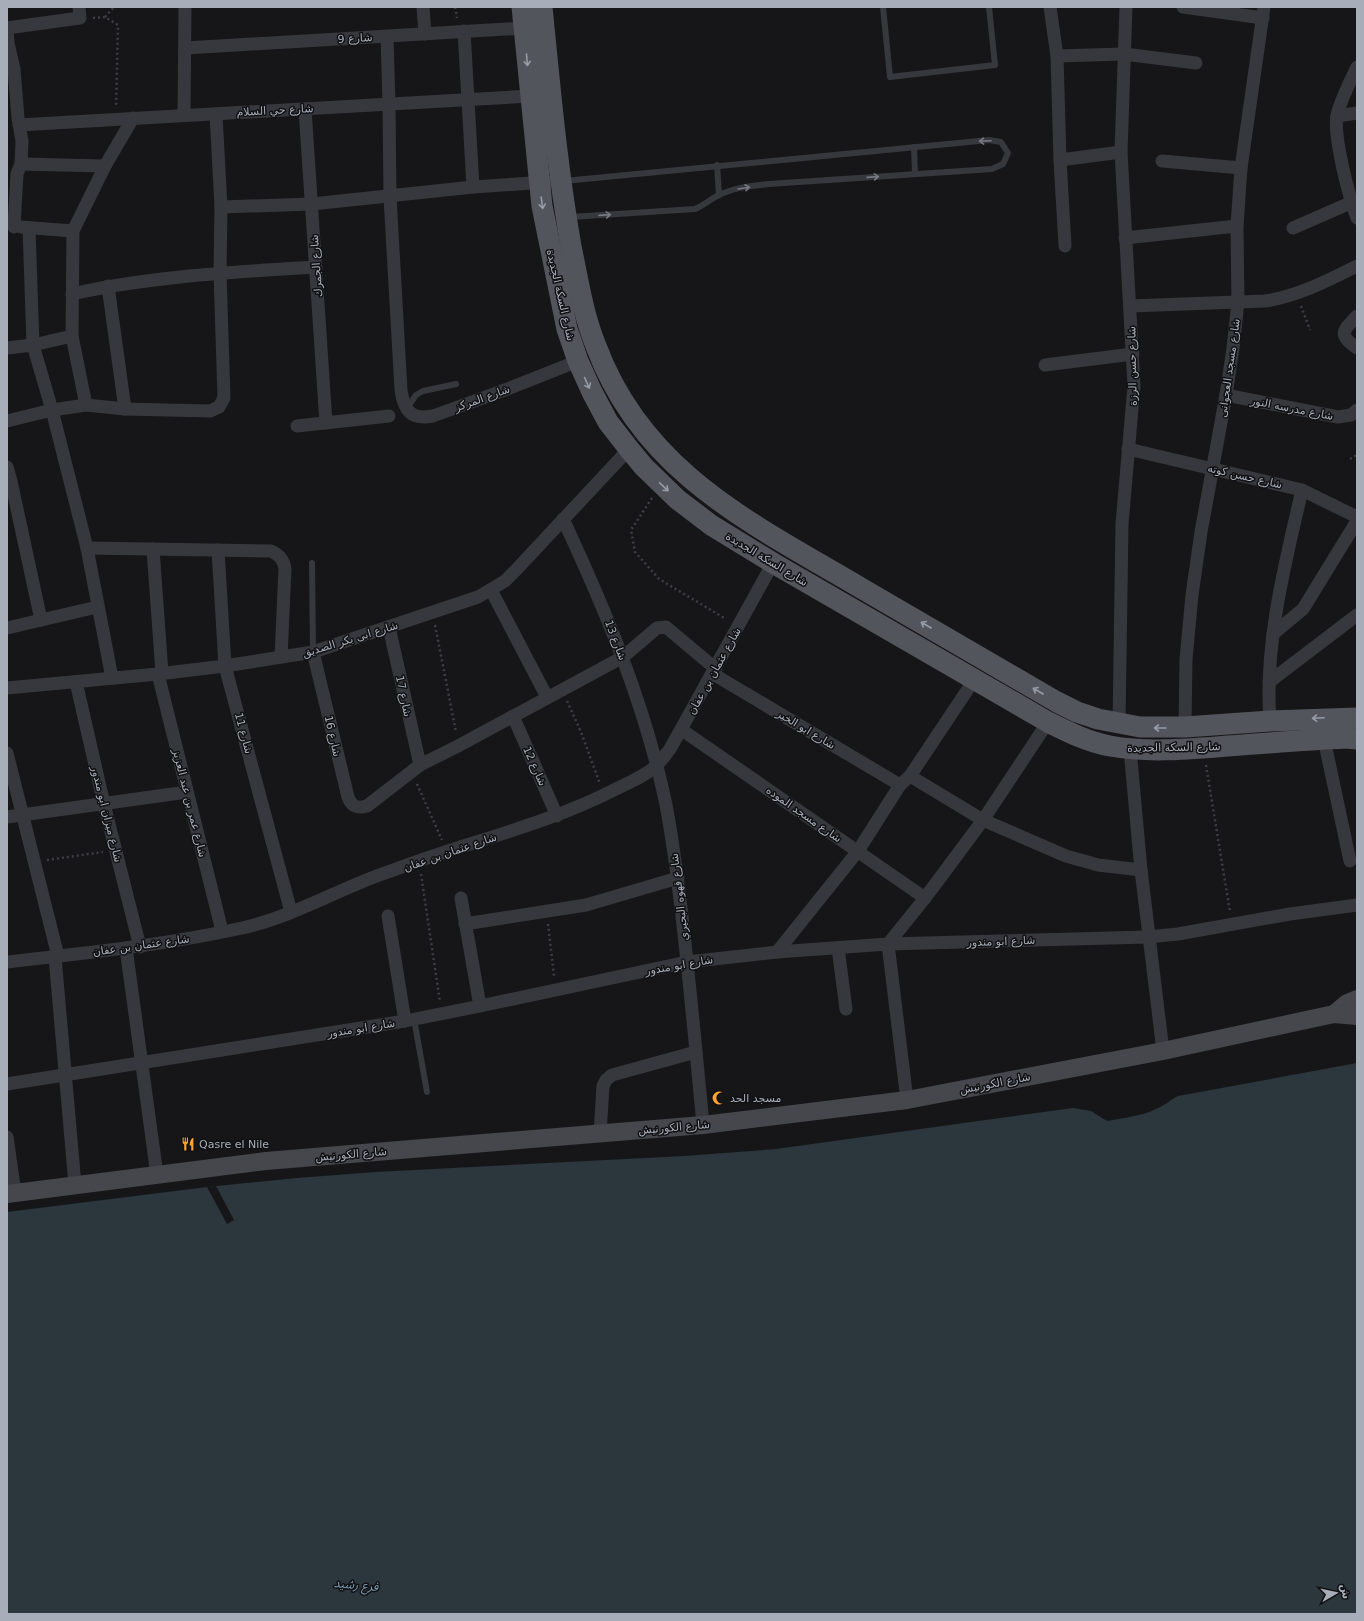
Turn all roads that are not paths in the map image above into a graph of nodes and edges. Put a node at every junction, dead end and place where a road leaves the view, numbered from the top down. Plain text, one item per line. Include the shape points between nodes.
1 (79, 7) edge
2 (185, 7) edge
3 (423, 7) edge
4 (522, 7) edge
5 (542, 7) edge
6 (883, 7) edge
7 (989, 7) edge
8 (1050, 7) edge
9 (1126, 7) edge
10 (1183, 7) edge
11 (1264, 12) edge
12 (7, 28) edge
13 (524, 28) junction
14 (464, 31) junction
15 (425, 34) junction
16 (387, 36) junction
17 (185, 48) junction
18 (1124, 54) junction
19 (1057, 56) junction
20 (1196, 63) dead end
21 (1357, 67) edge
22 (531, 96) junction
23 (467, 99) junction
24 (389, 104) junction
25 (306, 109) junction
26 (1357, 113) edge
27 (216, 114) junction
28 (184, 115) junction
29 (1337, 116) junction
30 (133, 118) junction
31 (15, 120) edge
32 (914, 147) junction
33 (1121, 152) junction
34 (1060, 160) junction
35 (1162, 161) dead end
36 (21, 164) junction
37 (717, 165) junction
38 (105, 166) junction
39 (1241, 168) junction
40 (915, 174) junction
41 (561, 181) junction
42 (539, 182) junction
43 (474, 187) junction
44 (719, 195) junction
45 (390, 197) junction
46 (1354, 202) edge
47 (312, 204) junction
48 (221, 206) junction
49 (566, 218) junction
50 (1357, 218) edge
51 (1237, 226) junction
52 (10, 227) edge
53 (29, 228) junction
54 (1293, 228) dead end
55 (73, 231) junction
56 (1125, 238) junction
57 (1065, 246) dead end
58 (1357, 266) edge
59 (316, 268) junction
60 (220, 273) junction
61 (108, 286) junction
62 (72, 294) junction
63 (1238, 302) junction
64 (1130, 306) junction
65 (1357, 316) edge
66 (72, 336) junction
67 (33, 345) junction
68 (7, 348) edge
69 (1357, 348) edge
70 (1133, 354) junction
71 (578, 361) junction
72 (1045, 365) dead end
73 (456, 384) dead end
74 (1226, 395) junction
75 (86, 405) junction
76 (125, 409) junction
77 (406, 409) junction
78 (52, 410) junction
79 (1357, 410) edge
80 (389, 416) dead end
81 (7, 421) edge
82 (326, 423) junction
83 (297, 426) dead end
84 (628, 449) junction
85 (1128, 449) junction
86 (7, 468) edge
87 (1212, 469) junction
88 (1302, 490) junction
89 (1356, 516) edge
90 (564, 519) junction
91 (87, 548) junction
92 (152, 549) junction
93 (218, 550) junction
94 (312, 563) dead end
95 (773, 563) junction
96 (491, 590) junction
97 (97, 607) junction
98 (1357, 615) edge
99 (41, 620) junction
100 (389, 627) junction
101 (7, 628) edge
102 (1274, 634) junction
103 (313, 652) junction
104 (623, 657) junction
105 (281, 658) junction
106 (225, 666) junction
107 (714, 671) junction
108 (160, 674) junction
109 (112, 678) junction
110 (974, 680) junction
111 (76, 682) junction
112 (1268, 682) junction
113 (7, 688) edge
114 (547, 697) junction
115 (513, 716) junction
116 (1357, 718) edge
117 (1270, 720) junction
118 (1048, 722) junction
119 (1119, 724) junction
120 (1186, 727) junction
121 (682, 730) junction
122 (1324, 739) junction
123 (1357, 739) edge
124 (1130, 749) junction
125 (7, 752) edge
126 (657, 766) junction
127 (415, 768) junction
128 (910, 776) junction
129 (900, 785) junction
130 (188, 792) junction
131 (104, 804) junction
132 (23, 815) junction
133 (557, 816) junction
134 (7, 817) edge
135 (983, 820) junction
136 (858, 851) junction
137 (1350, 861) dead end
138 (1141, 870) junction
139 (678, 878) junction
140 (461, 898) dead end
141 (925, 898) junction
142 (1357, 905) edge
143 (291, 912) junction
144 (388, 916) dead end
145 (465, 924) junction
146 (222, 932) junction
147 (1148, 936) junction
148 (888, 944) junction
149 (140, 947) junction
150 (126, 948) junction
151 (838, 948) junction
152 (777, 952) junction
153 (56, 956) junction
154 (7, 962) edge
155 (687, 962) junction
156 (1357, 999) edge
157 (480, 1006) junction
158 (846, 1009) dead end
159 (1334, 1014) junction
160 (1357, 1016) edge
161 (409, 1020) junction
162 (1163, 1051) junction
163 (696, 1052) junction
164 (142, 1063) junction
165 (66, 1075) junction
166 (7, 1084) edge
167 (427, 1092) dead end
168 (907, 1100) junction
169 (703, 1125) junction
170 (600, 1134) junction
171 (7, 1137) edge
172 (157, 1175) junction
173 (75, 1185) junction
174 (11, 1194) edge

1 - 12 street via 80,18
2 - 17 street
3 - 15 street
4 - 13 main road, شارع السكة الجديدة
5 - 41 main road, شارع السكة الجديدة
6 - 7 lane via 890,77 995,65
8 - 19 street
9 - 18 street, شارع حسن الرزة
10 - 11 street
11 - 39 street, شارع مسجد العجوانى
12 - 31 street via 14,69
13 - 14 street, شارع 9
13 -> 22 main road, شارع السكة الجديدة
14 - 15 street, شارع 9
14 - 23 street
15 - 16 street, شارع 9
16 - 17 street, شارع 9
16 - 24 street
17 - 28 street
18 - 19 street
18 - 20 street
18 - 33 street, شارع حسن الرزة
19 - 34 street
21 - 29 street
22 - 23 street, شارع حي السلام
22 - 42 main road, شارع السكة الجديدة
23 - 24 street, شارع حي السلام
23 - 43 street
24 - 25 street, شارع حي السلام
24 - 45 street
25 - 27 street, شارع حي السلام
25 - 47 street, شارع الجمرك
26 - 29 street
27 - 28 street, شارع حي السلام
27 - 48 street
28 - 30 street, شارع حي السلام
29 - 46 street via 1338,139
30 - 31 street, شارع حي السلام
30 - 38 street
31 - 36 street via 22,141
32 - 37 lane
32 - 40 lane
40 -> 32 lane via 992,169 1003,164 1008,153 1001,142 989,140
33 - 34 street
33 - 56 street, شارع حسن الرزة
34 - 57 street
35 - 39 street
36 - 38 street
36 - 52 street via 16,174 16,207
37 - 41 lane
37 - 44 lane
38 - 55 street
39 - 51 street, شارع مسجد العجوانى
44 -> 40 lane via 734,189 769,184
41 - 42 street
41 - 49 main road, شارع السكة الجديدة
42 - 43 street
42 -> 71 main road, شارع السكة الجديدة via 559,296
43 - 45 street
49 -> 44 lane via 695,209
45 - 47 street
45 - 77 street via 401,390
46 - 50 street
46 - 54 street
47 - 48 street
47 - 59 street, شارع الجمرك
48 - 60 street
119 -> 49 main road, شارع السكة الجديدة via 1077,712 1057,702 723,505 686,476 638,424 608,374 587,320
51 - 56 street
51 - 63 street, شارع مسجد العجوانى
52 - 53 street
53 - 55 street
53 - 67 street
55 - 62 street
56 - 64 street, شارع حسن الرزة
58 - 63 street via 1296,294 1265,301
59 - 60 street
59 - 82 street, شارع الجمرك
60 - 61 street
60 - 76 street via 224,398 219,407 210,411
61 - 62 street
61 - 76 street
62 - 66 street
63 - 64 street
63 - 74 street, شارع مسجد العجوانى
64 - 70 street, شارع حسن الرزة
65 - 69 street via 1344,330 1344,334
66 - 67 street
66 - 75 street
67 - 68 street
67 - 78 street
70 - 72 street
70 - 85 street, شارع حسن الرزة via 1134,386
71 - 77 street, شارع المركز via 433,416 423,418
71 -> 84 main road, شارع السكة الجديدة via 608,422
73 - 77 lane via 423,391 416,395
74 - 79 street, شارع مدرسه النور via 1338,417 1351,415
74 - 87 street, شارع مسجد العجوانى
75 - 76 street
75 - 78 street
78 - 81 street
78 - 91 street
80 - 82 street
82 - 83 street
84 - 90 street, شارع ابى بكر الصديق
84 -> 95 main road, شارع السكة الجديدة via 677,499 711,525
85 - 87 street, شارع حسن كوته
85 - 119 street, شارع حسن الرزة via 1122,524
86 - 99 street
87 - 88 street, شارع حسن كوته
87 - 120 street, شارع مسجد العجوانى via 1192,595 1186,659
88 - 89 street, شارع حسن كوته
88 - 102 street via 1287,555
89 - 102 street via 1303,609
90 - 96 street, شارع ابى بكر الصديق via 516,570
90 - 104 street, شارع 13 via 596,588
91 - 92 street
91 - 97 street
92 - 93 street
92 - 108 street, شارع عمر بن عبد العزيز
93 - 105 street via 271,551 281,558 285,569
93 - 106 street, شارع 11
94 - 103 lane
95 - 107 street, شارع عثمان بن عفان
95 - 110 main road, شارع السكة الجديدة
96 - 100 street, شارع ابى بكر الصديق via 478,597
96 - 114 street
97 - 99 street
97 - 109 street
98 - 112 street
99 - 101 street
100 - 103 street, شارع ابى بكر الصديق
100 - 127 street, شارع 17
102 - 112 street
103 - 105 street, شارع ابى بكر الصديق
103 - 127 street, شارع 16 via 350,803 361,808 366,806
104 - 107 street, شارع ابو الخير via 662,626
104 - 114 street
104 - 126 street, شارع 13
105 - 106 street, شارع ابى بكر الصديق
106 - 108 street, شارع ابى بكر الصديق
106 - 143 street, شارع 11
107 - 121 street, شارع عثمان بن عفان
107 - 129 street, شارع ابو الخير
108 - 109 street, شارع ابى بكر الصديق
108 - 130 street, شارع عمر بن عبد العزيز
109 - 111 street, شارع ابى بكر الصديق
110 - 118 main road, شارع السكة الجديدة
110 - 128 street
111 - 113 street, شارع ابى بكر الصديق
111 - 131 street, شارع ميزان ابو مندور
112 - 117 street
114 - 115 street
115 - 127 street
115 - 133 street, شارع 12
116 -> 117 main road, شارع السكة الجديدة
117 - 120 main road, شارع السكة الجديدة
118 - 124 main road, شارع السكة الجديدة via 1087,740
118 - 135 street
120 -> 119 main road, شارع السكة الجديدة via 1140,727
121 - 126 street, شارع عثمان بن عفان
121 - 136 street, شارع مسجد الموده
122 - 123 main road, شارع السكة الجديدة
122 - 124 main road, شارع السكة الجديدة via 1204,748
122 - 137 street
124 - 138 street
125 - 132 street
126 - 133 street, شارع عثمان بن عفان via 634,780
126 - 139 street, شارع قهوه البحيري
128 - 129 street
128 - 135 street
129 - 136 street
130 - 131 street
130 - 146 street, شارع عمر بن عبد العزيز
131 - 132 street
131 - 149 street, شارع ميزان ابو مندور
132 - 134 street
132 - 153 street
133 - 143 street, شارع عثمان بن عفان via 447,852 326,896
135 - 138 street via 1066,856 1098,865
135 - 141 street
136 - 141 street, شارع مسجد الموده
136 - 152 street
138 - 147 street
139 - 145 street via 586,905
139 - 155 street, شارع قهوه البحيري
140 - 145 street
141 - 148 street
142 - 147 street, شارع ابو مندور
143 - 146 street, شارع عثمان بن عفان via 258,924
144 - 161 street
145 - 157 street
146 - 149 street, شارع عثمان بن عفان
147 - 148 street, شارع ابو مندور
147 - 162 street
148 - 151 street, شارع ابو مندور
148 - 168 street
149 - 150 street, شارع عثمان بن عفان
150 - 153 street, شارع عثمان بن عفان
150 - 164 street
151 - 152 street, شارع ابو مندور
151 - 158 street
152 - 155 street, شارع ابو مندور
153 - 154 street, شارع عثمان بن عفان
153 - 165 street
155 - 157 street, شارع ابو مندور
155 - 163 street, شارع قهوه البحيري
156 - 159 main road, شارع الكورنيش via 1347,1003
157 - 161 street, شارع ابو مندور
159 - 160 main road, شارع الكورنيش
159 - 162 main road, شارع الكورنيش
161 - 164 street, شارع ابو مندور
161 - 167 lane
162 - 168 main road, شارع الكورنيش
163 - 169 street, شارع قهوه البحيري
163 - 170 street via 612,1075 606,1080 603,1086
164 - 165 street, شارع ابو مندور
164 - 172 street
165 - 166 street, شارع ابو مندور
165 - 173 street
168 - 169 main road, شارع الكورنيش
169 - 170 main road, شارع الكورنيش
170 - 172 main road, شارع الكورنيش via 266,1161
171 - 174 street
172 - 173 main road, شارع الكورنيش
173 - 174 main road, شارع الكورنيش

